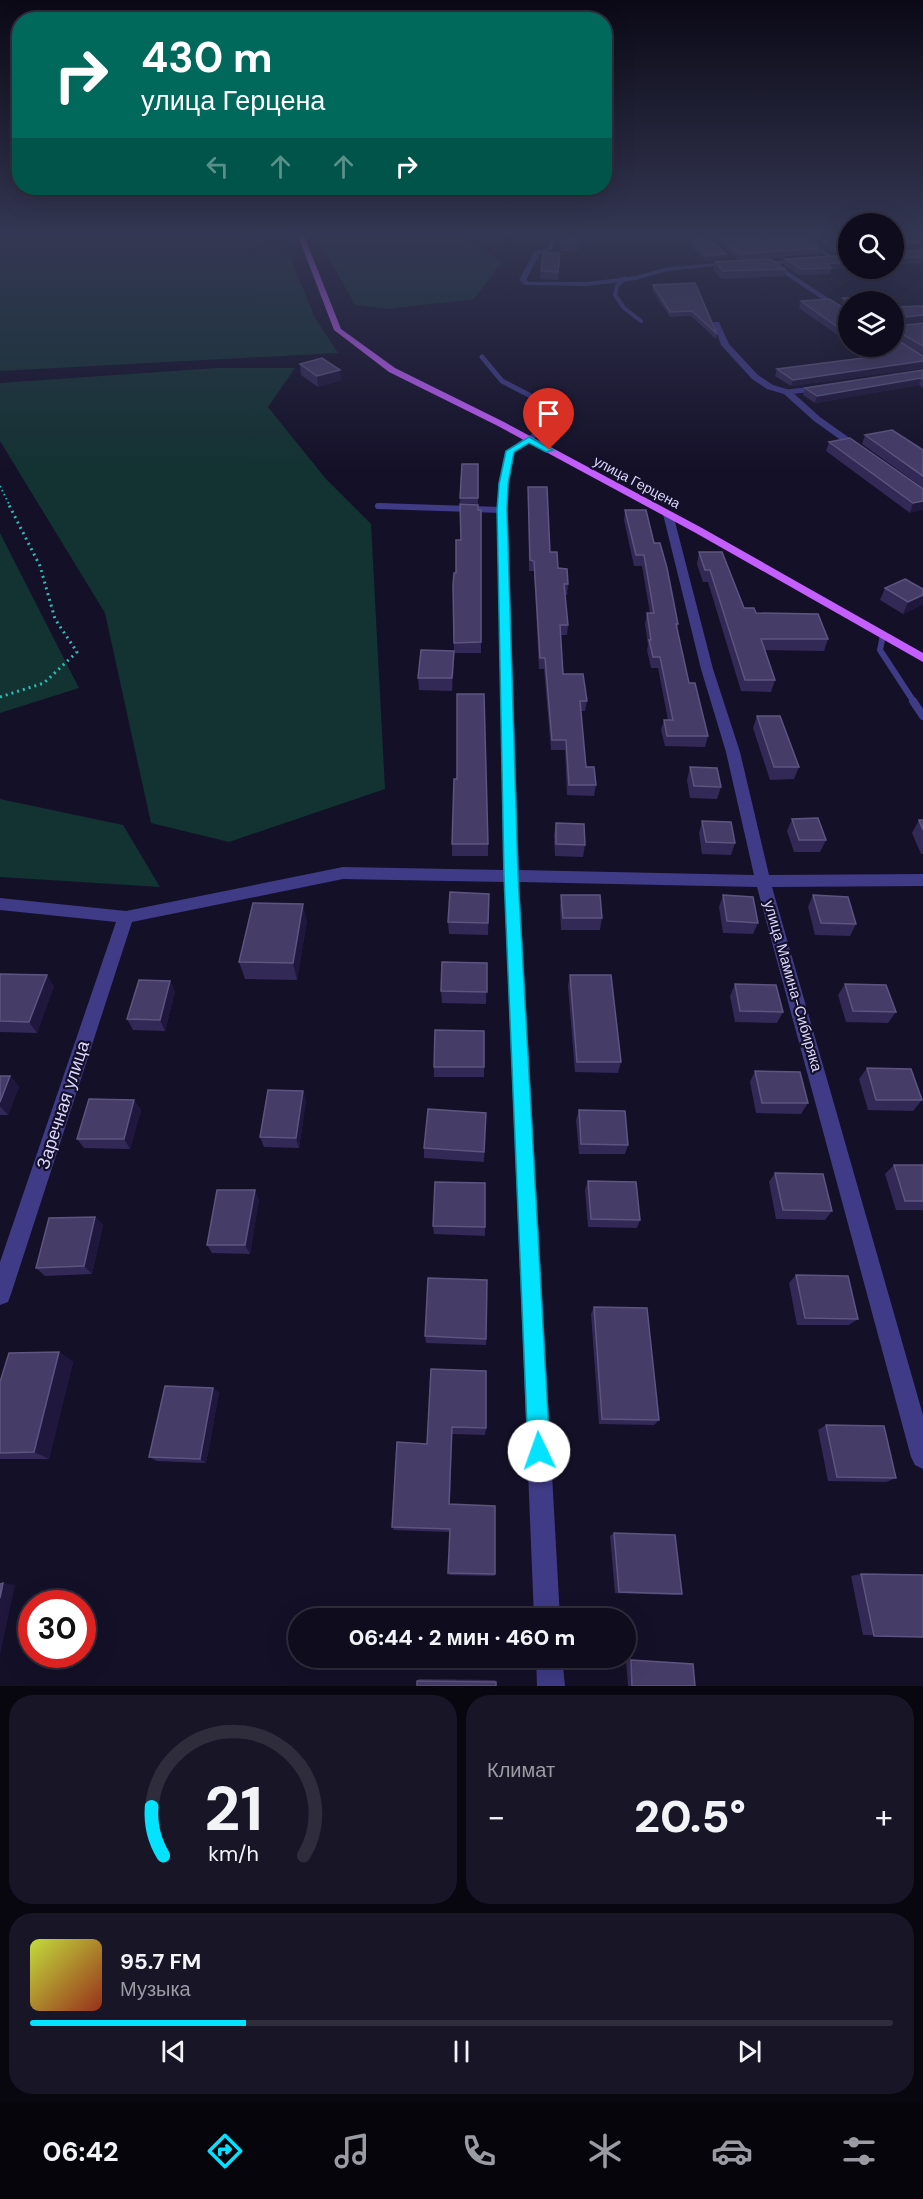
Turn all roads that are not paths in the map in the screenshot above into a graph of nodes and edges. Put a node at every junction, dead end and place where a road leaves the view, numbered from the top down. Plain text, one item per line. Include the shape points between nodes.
1 (331, 312) edge
2 (629, 312) edge
3 (641, 321) dead end
4 (716, 324) dead end
5 (482, 357) dead end
6 (817, 389) edge
7 (787, 392) junction
8 (529, 439) junction
9 (866, 454) edge
10 (378, 506) dead end
11 (502, 510) junction
12 (668, 514) junction
13 (883, 635) junction
14 (923, 658) edge
15 (923, 716) edge
16 (511, 876) junction
17 (923, 880) edge
18 (764, 881) junction
19 (0, 904) edge
20 (126, 917) junction
21 (0, 1294) edge
22 (923, 1457) edge
23 (547, 1608) edge
24 (549, 1668) edge
25 (550, 1686) edge

1 - 8 main road, улица Герцена via 338,330 392,370
2 - 3 lane
4 - 7 street via 725,345 754,377
5 - 8 lane via 496,377 550,406 553,422
6 - 7 lane
7 - 9 street
8 - 11 street via 510,451
8 - 12 main road, улица Герцена
10 - 11 lane
11 - 16 street
12 - 13 main road, улица Герцена
12 - 18 street, улица Мамина-Сибиряка
13 - 14 main road, улица Герцена
13 - 15 lane via 880,651
16 - 18 street
16 - 20 street via 342,873
16 - 23 street
17 - 18 street
18 - 22 street, улица Мамина-Сибиряка
19 - 20 street
20 - 21 street, Заречная улица
24 - 25 street

